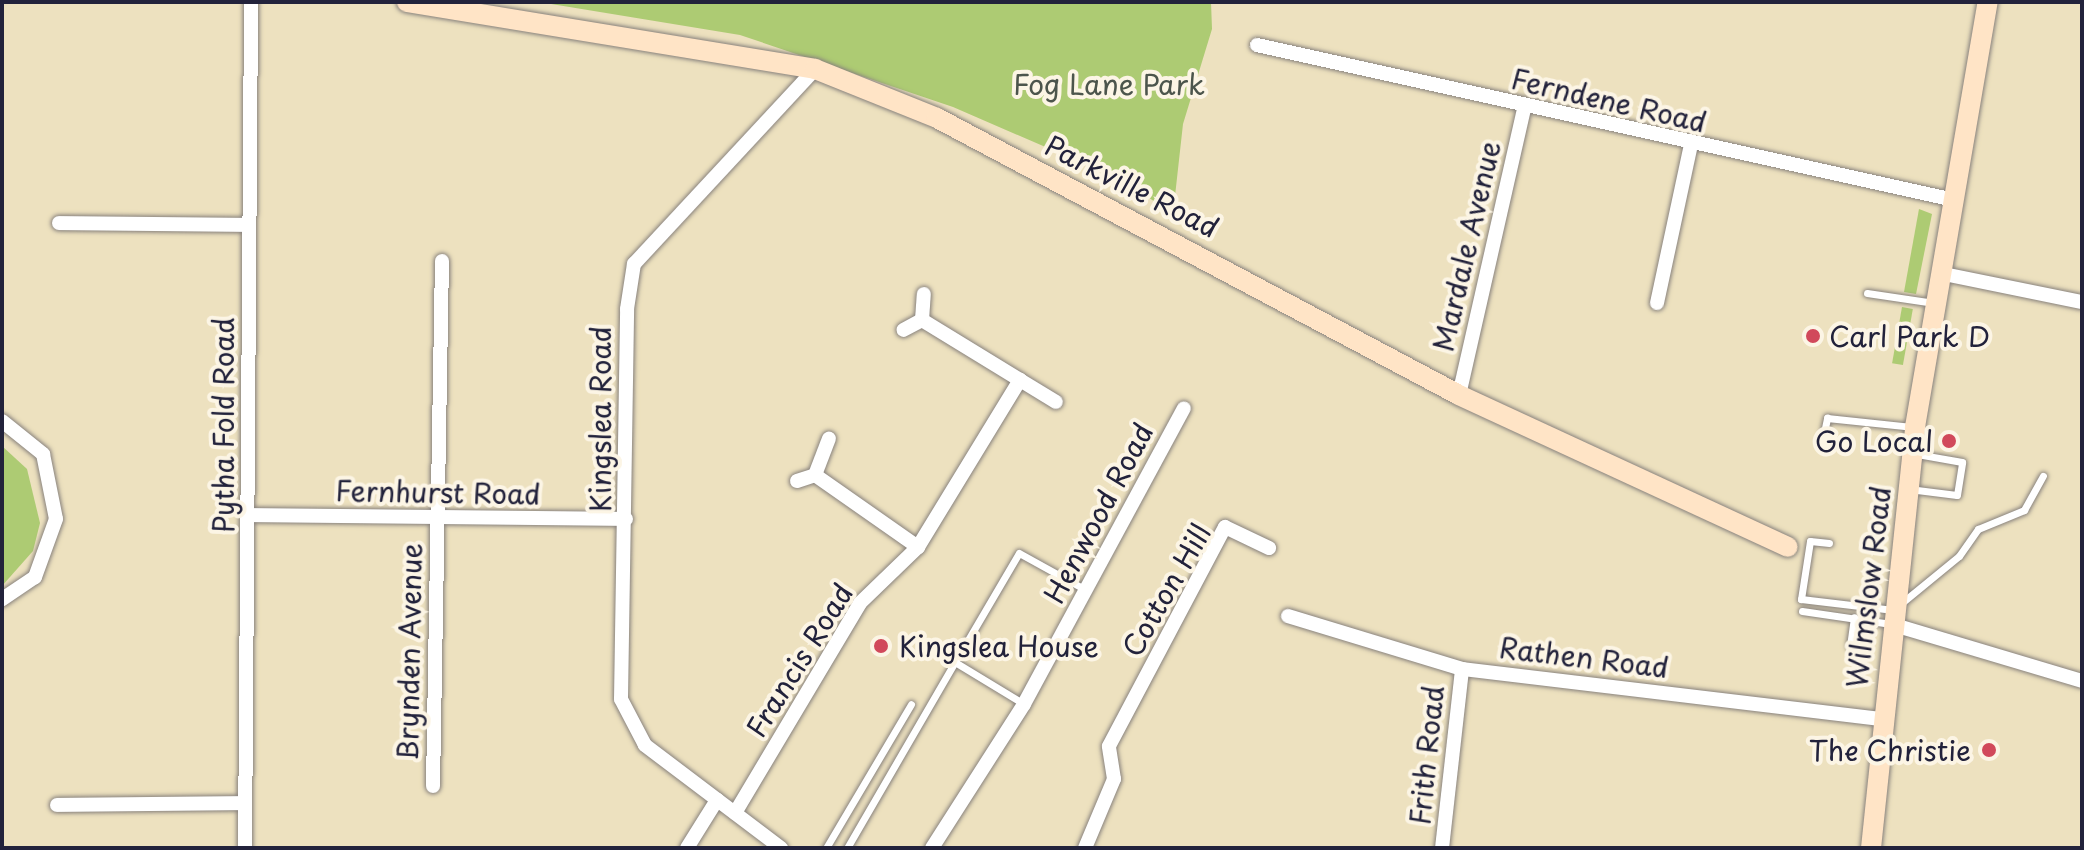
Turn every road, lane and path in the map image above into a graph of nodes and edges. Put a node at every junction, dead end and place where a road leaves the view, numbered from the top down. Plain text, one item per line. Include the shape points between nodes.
1 (251, 2) edge
2 (407, 2) edge
3 (1988, 2) edge
4 (1257, 45) dead end
5 (815, 69) junction
6 (1524, 108) junction
7 (1691, 145) junction
8 (1950, 199) junction
9 (59, 223) dead end
10 (249, 225) junction
11 (442, 261) dead end
12 (1939, 273) junction
13 (1867, 293) dead end
14 (924, 294) dead end
15 (2082, 302) edge
16 (1657, 303) dead end
17 (1934, 303) junction
18 (922, 320) junction
19 (903, 330) dead end
20 (1020, 380) junction
21 (1459, 395) junction
22 (1056, 402) dead end
23 (1184, 408) dead end
24 (2, 421) edge
25 (1915, 427) junction
26 (829, 439) dead end
27 (1822, 442) dead end
28 (1912, 453) junction
29 (815, 475) junction
30 (2043, 476) dead end
31 (797, 481) dead end
32 (1907, 488) junction
33 (250, 515) junction
34 (436, 519) junction
35 (626, 519) junction
36 (1829, 543) dead end
37 (918, 547) junction
38 (1788, 547) dead end
39 (1269, 548) dead end
40 (1086, 590) junction
41 (2, 599) edge
42 (1802, 611) dead end
43 (1288, 616) dead end
44 (1854, 617) junction
45 (1892, 617) junction
46 (1850, 646) dead end
47 (955, 662) junction
48 (1462, 669) junction
49 (2082, 681) edge
50 (911, 704) dead end
51 (1024, 704) junction
52 (1880, 719) junction
53 (433, 786) dead end
54 (717, 800) junction
55 (245, 803) junction
56 (57, 805) dead end
57 (735, 813) junction
58 (245, 848) edge
59 (687, 848) edge
60 (781, 848) edge
61 (826, 848) edge
62 (847, 848) edge
63 (932, 848) edge
64 (1085, 848) edge
65 (1442, 848) edge
66 (1871, 848) edge

1 - 10 street, Pytha Fold Road
2 - 5 street, Parkville Road
3 - 8 street, Wilmslow Road
4 - 6 street, Ferndene Road
5 - 21 street, Parkville Road via 1070,184
5 - 35 street, Kingslea Road via 634,264
6 - 7 street, Ferndene Road
6 - 21 street, Mardale Avenue
7 - 8 street, Ferndene Road
7 - 16 street
8 - 12 street, Wilmslow Road
9 - 10 street
10 - 33 street, Pytha Fold Road
11 - 34 street, Brynden Avenue
12 - 15 street
12 - 17 street, Wilmslow Road
13 - 17 lane
14 - 18 street
17 - 25 street, Wilmslow Road
18 - 19 street
18 - 20 street
20 - 22 street
20 - 37 street, Francis Road
21 - 38 street, Parkville Road
23 - 40 street, Henwood Road
24 - 41 street via 43,454 56,519 35,577
25 - 27 lane via 1827,418
25 - 28 street, Wilmslow Road
26 - 29 street
28 - 32 street, Wilmslow Road
28 - 32 lane via 1962,462 1957,495
29 - 31 street
29 - 37 street
30 - 45 lane via 2024,510 1978,529 1959,556
32 - 45 street, Wilmslow Road
33 - 34 street, Fernhurst Road
33 - 55 street, Pytha Fold Road
34 - 35 street, Fernhurst Road
34 - 53 street, Brynden Avenue
35 - 54 street, Kingslea Road via 621,699 645,745
36 - 45 lane via 1810,541 1801,599
37 - 57 street, Francis Road via 860,603
39 - 64 street, Cotton Hill via 1225,527 1109,746 1114,779
40 - 47 lane via 1019,553
40 - 51 street, Henwood Road
42 - 44 lane
43 - 48 street, Rathen Road
44 - 45 lane
44 - 46 lane
45 - 49 street
45 - 52 street, Wilmslow Road
47 - 51 lane
47 - 62 lane
48 - 52 street, Rathen Road
48 - 65 street, Frith Road
50 - 61 lane
51 - 63 street, Henwood Road
52 - 66 street, Wilmslow Road
54 - 57 street, Kingslea Road
54 - 59 street
55 - 56 street
55 - 58 street, Pytha Fold Road
57 - 60 street, Kingslea Road

